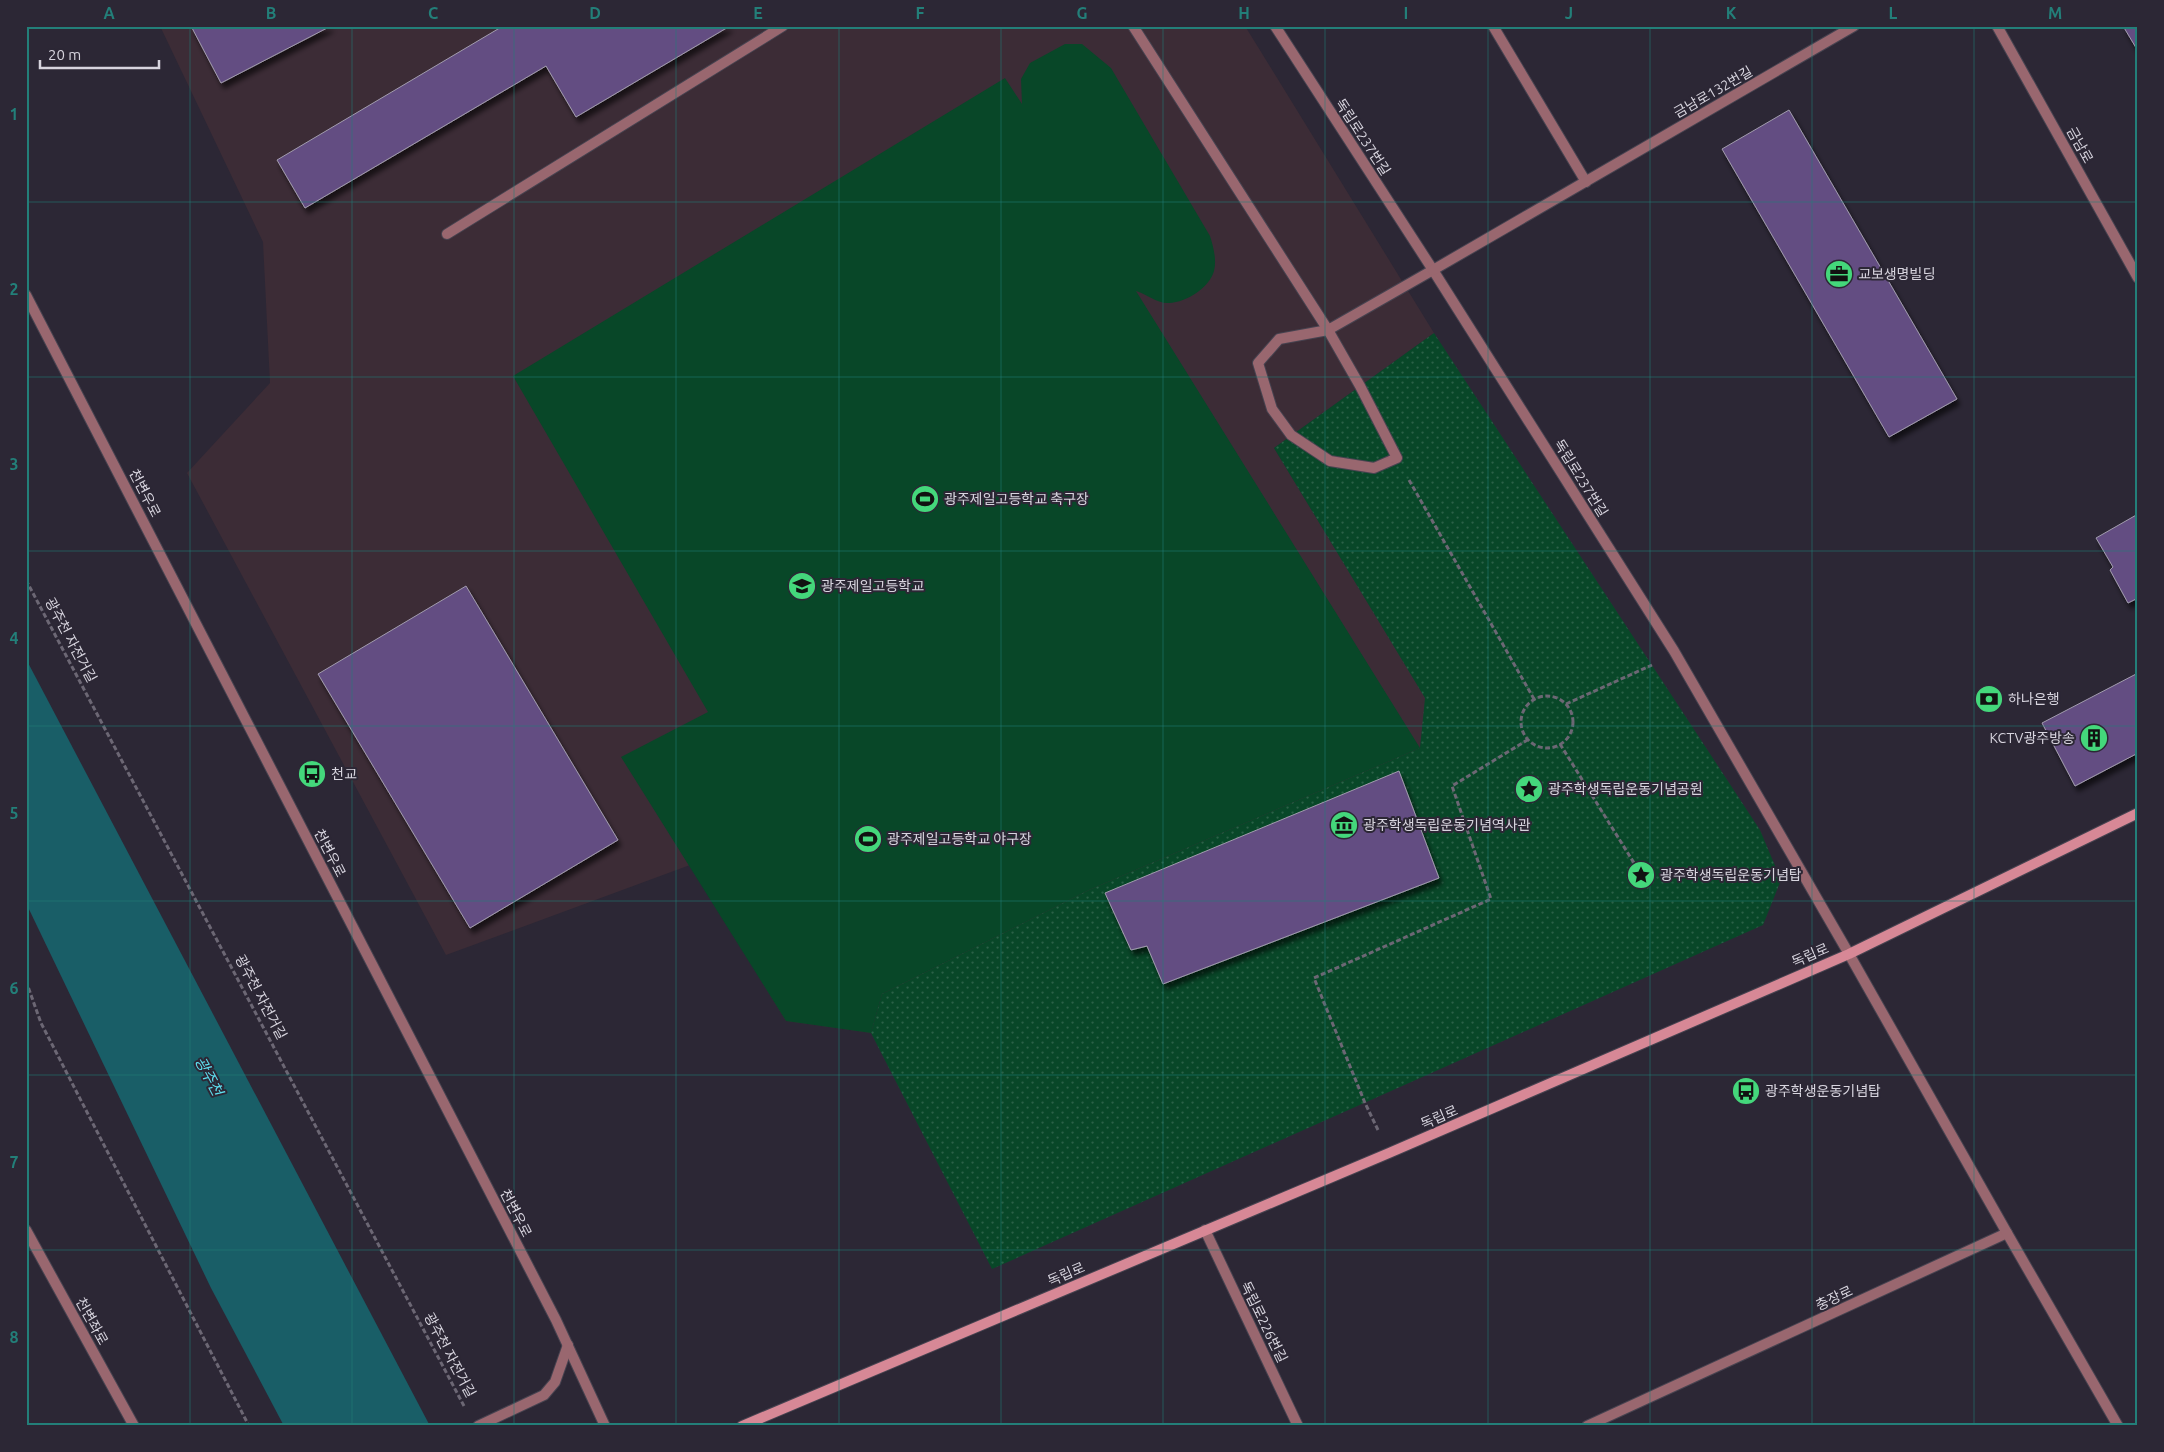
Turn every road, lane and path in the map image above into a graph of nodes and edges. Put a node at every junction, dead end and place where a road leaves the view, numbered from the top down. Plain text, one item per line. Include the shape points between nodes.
1 (783, 26) edge
2 (1133, 26) edge
3 (1275, 26) edge
4 (1492, 26) edge
5 (1854, 26) edge
6 (1997, 26) edge
7 (1586, 182) junction
8 (447, 234) dead end
9 (1433, 270) junction
10 (2138, 278) edge
11 (26, 296) edge
12 (1328, 330) junction
13 (1397, 458) junction
14 (26, 580) edge
15 (1674, 652) junction
16 (1534, 699) junction
17 (1566, 704) junction
18 (1529, 740) junction
19 (1560, 744) junction
20 (2138, 813) edge
21 (1634, 863) dead end
22 (1849, 954) junction
23 (26, 981) edge
24 (1389, 1153) junction
25 (26, 1230) edge
26 (1205, 1230) junction
27 (2006, 1233) junction
28 (568, 1345) junction
29 (468, 1413) dead end
30 (134, 1426) edge
31 (249, 1426) edge
32 (478, 1426) edge
33 (605, 1426) edge
34 (742, 1426) edge
35 (1298, 1426) edge
36 (1587, 1426) edge
37 (2118, 1426) edge

1 - 8 street
2 - 12 street
3 - 9 street, 독립로237번길
4 - 7 street
5 - 7 street, 금남로132번길
6 - 10 street, 금남로
7 - 9 street, 금남로132번길
9 - 12 street, 금남로132번길
9 - 15 street, 독립로237번길
11 - 28 street, 천변우로
12 - 13 street
12 - 13 street, 금남로132번길 via 1279,339 1258,363 1272,409 1291,435 1330,461 1374,468
13 - 16 path
14 - 29 path, 광주천 자전거길
15 - 17 path
15 - 22 street, 독립로237번길
16 - 17 path via 1551,696
16 - 18 path via 1525,707 1522,718 1522,730
17 - 19 path via 1572,714 1573,725 1569,736
18 - 19 path via 1550,748
18 - 24 path via 1452,786 1491,898 1314,978
19 - 21 path
20 - 22 main road, 독립로
22 - 24 main road, 독립로
22 - 27 street
23 - 31 path via 41,1023
24 - 26 main road, 독립로
25 - 30 street, 천변좌로
26 - 34 main road, 독립로
26 - 35 street, 독립로226번길
27 - 36 street, 충장로
27 - 37 street
28 - 32 street via 555,1382 544,1395
28 - 33 street, 천변우로

